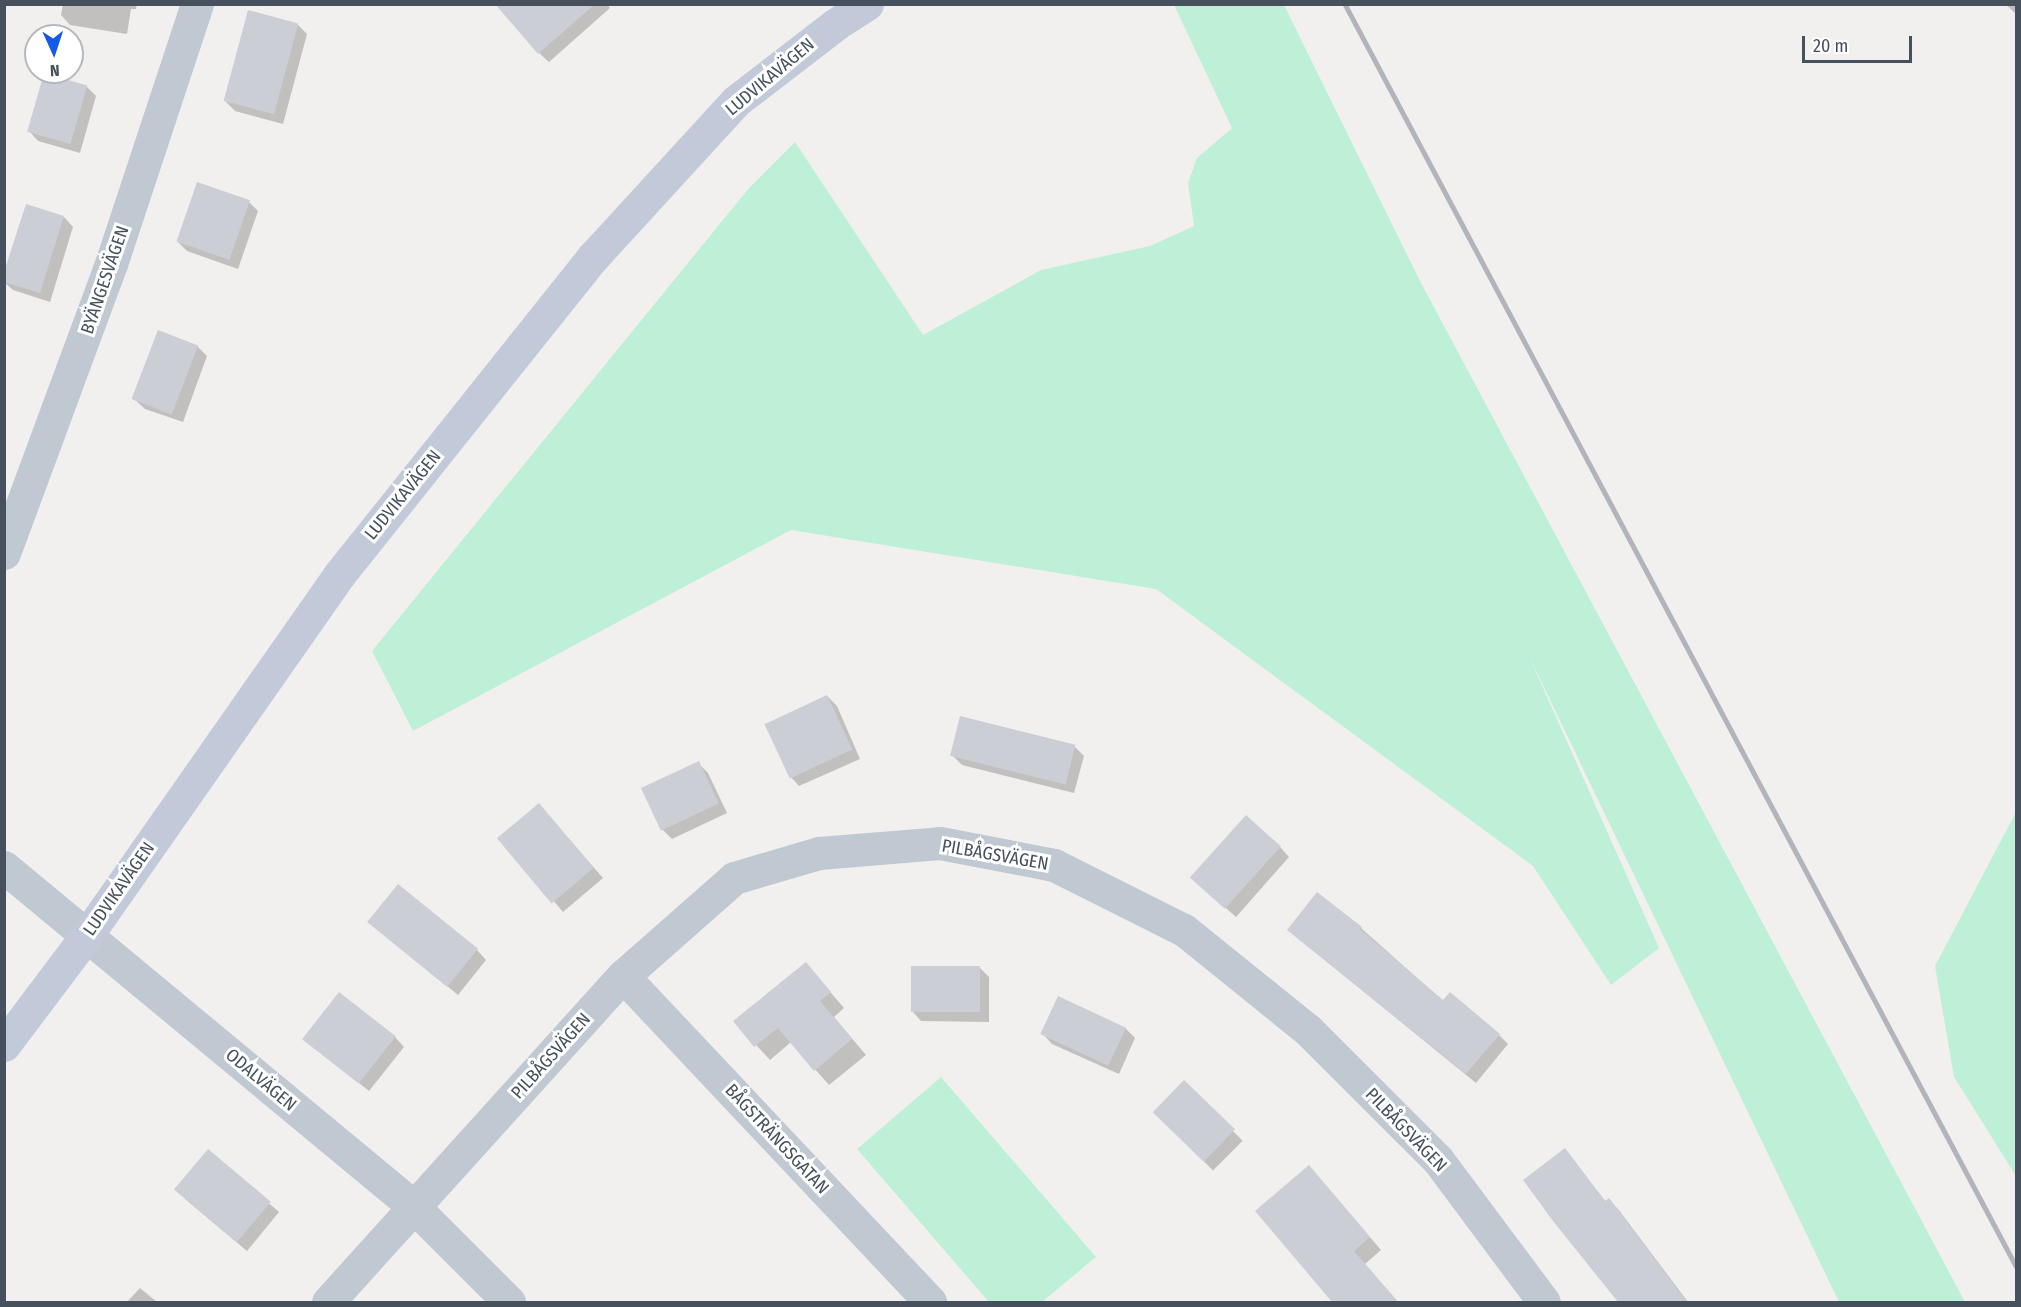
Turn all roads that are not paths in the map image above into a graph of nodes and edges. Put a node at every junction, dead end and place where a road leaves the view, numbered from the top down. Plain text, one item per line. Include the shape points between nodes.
1 (197, 4) edge
2 (867, 4) edge
3 (4, 553) edge
4 (4, 867) edge
5 (87, 935) junction
6 (623, 976) junction
7 (4, 1045) edge
8 (413, 1206) junction
9 (328, 1302) edge
10 (509, 1302) edge
11 (930, 1302) edge
12 (1544, 1302) edge

1 - 3 street, BYÄNGESVÄGEN via 111,264
2 - 5 street, LUDVIKAVÄGEN via 736,102 594,256 339,575
4 - 5 street, ODALVÄGEN
5 - 7 street, LUDVIKAVÄGEN
5 - 8 street, ODALVÄGEN
6 - 8 street, PILBÅGSVÄGEN
6 - 11 street, BÅGSTRÄNGSGATAN
6 - 12 street, PILBÅGSVÄGEN via 734,878 819,853 940,843 1054,865 1184,930 1308,1030 1438,1160
8 - 9 street, PILBÅGSVÄGEN
8 - 10 street, ODALVÄGEN

